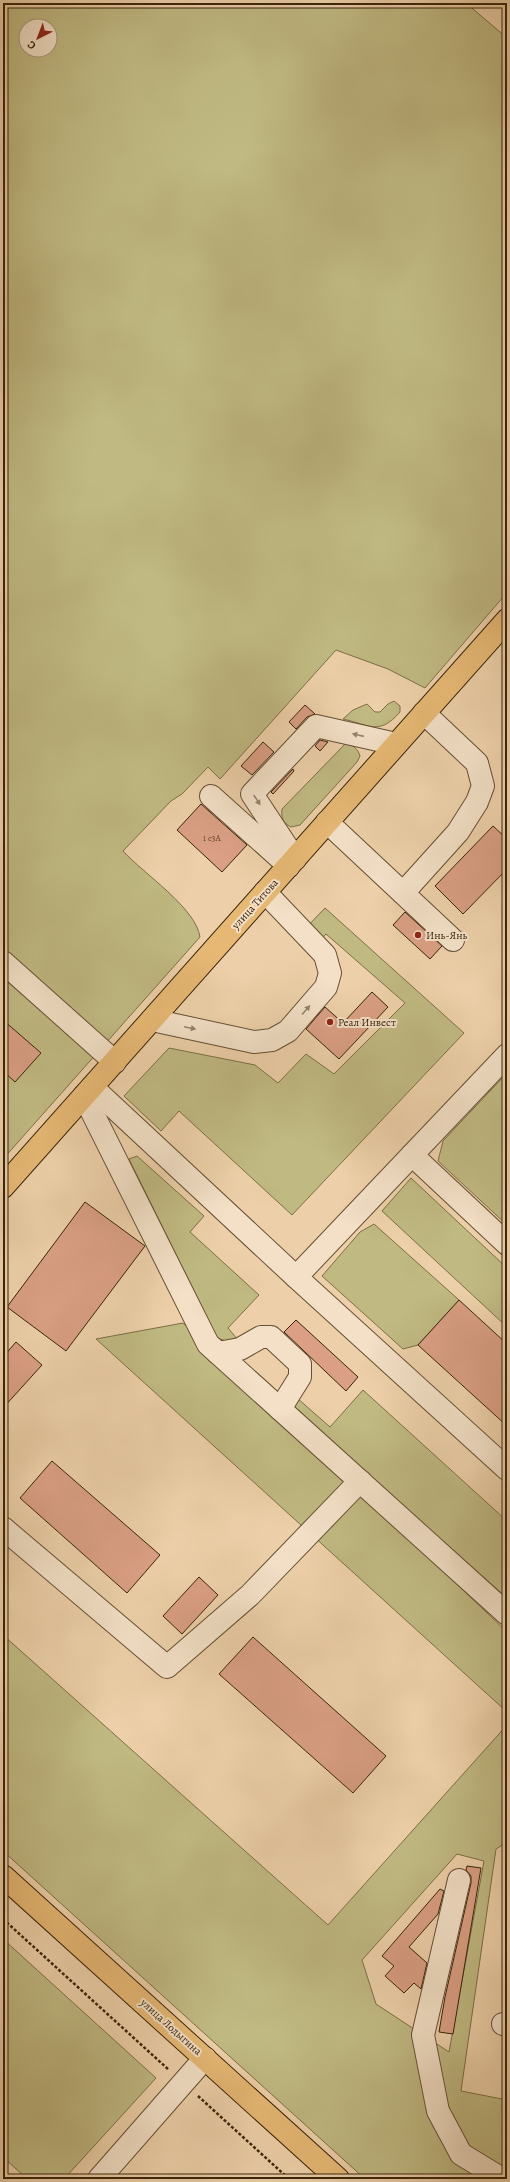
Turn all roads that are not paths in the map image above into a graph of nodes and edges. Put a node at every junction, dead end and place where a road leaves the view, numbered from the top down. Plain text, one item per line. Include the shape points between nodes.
1 (507, 620) edge
2 (424, 713) junction
3 (396, 744) junction
4 (211, 796) dead end
5 (327, 822) junction
6 (292, 862) junction
7 (265, 892) junction
8 (403, 893) junction
9 (453, 940) dead end
10 (3, 962) edge
11 (152, 1020) junction
12 (507, 1055) edge
13 (115, 1062) junction
14 (88, 1091) junction
15 (412, 1155) junction
16 (3, 1187) edge
17 (507, 1244) edge
18 (296, 1277) junction
19 (218, 1353) junction
20 (280, 1409) junction
21 (507, 1469) edge
22 (360, 1481) junction
23 (3, 1528) edge
24 (507, 1614) edge
25 (3, 1876) edge
26 (459, 1880) dead end
27 (205, 2058) junction
28 (99, 2179) edge
29 (338, 2179) edge
30 (502, 2179) edge

1 - 2 main road, улица Титова
2 - 3 main road, улица Титова
2 - 8 lane via 477,763 483,786 477,802 458,832
3 - 5 main road, улица Титова
3 -> 6 lane via 316,726 252,794
4 - 6 lane
5 - 6 main road, улица Титова
5 - 8 lane
6 - 7 main road, улица Титова
7 - 11 main road, улица Титова
11 -> 7 lane via 254,1042 272,1040 288,1031 326,987 330,973 325,955
8 - 9 lane
10 - 13 lane
11 - 13 main road, улица Титова
12 - 15 lane
13 - 14 main road, улица Титова
14 - 16 main road, улица Титова
14 - 18 lane
14 - 19 lane via 208,1344
15 - 17 lane
15 - 18 lane
18 - 21 lane
19 - 20 lane
19 - 20 lane via 240,1349 261,1338 272,1337 300,1364 300,1377
20 - 22 lane
22 - 23 lane via 250,1596 167,1667
22 - 24 lane
25 - 27 main road, улица Лодыгина
26 - 30 lane via 423,2035 438,2111 461,2154
27 - 28 lane
27 - 29 main road, улица Лодыгина

